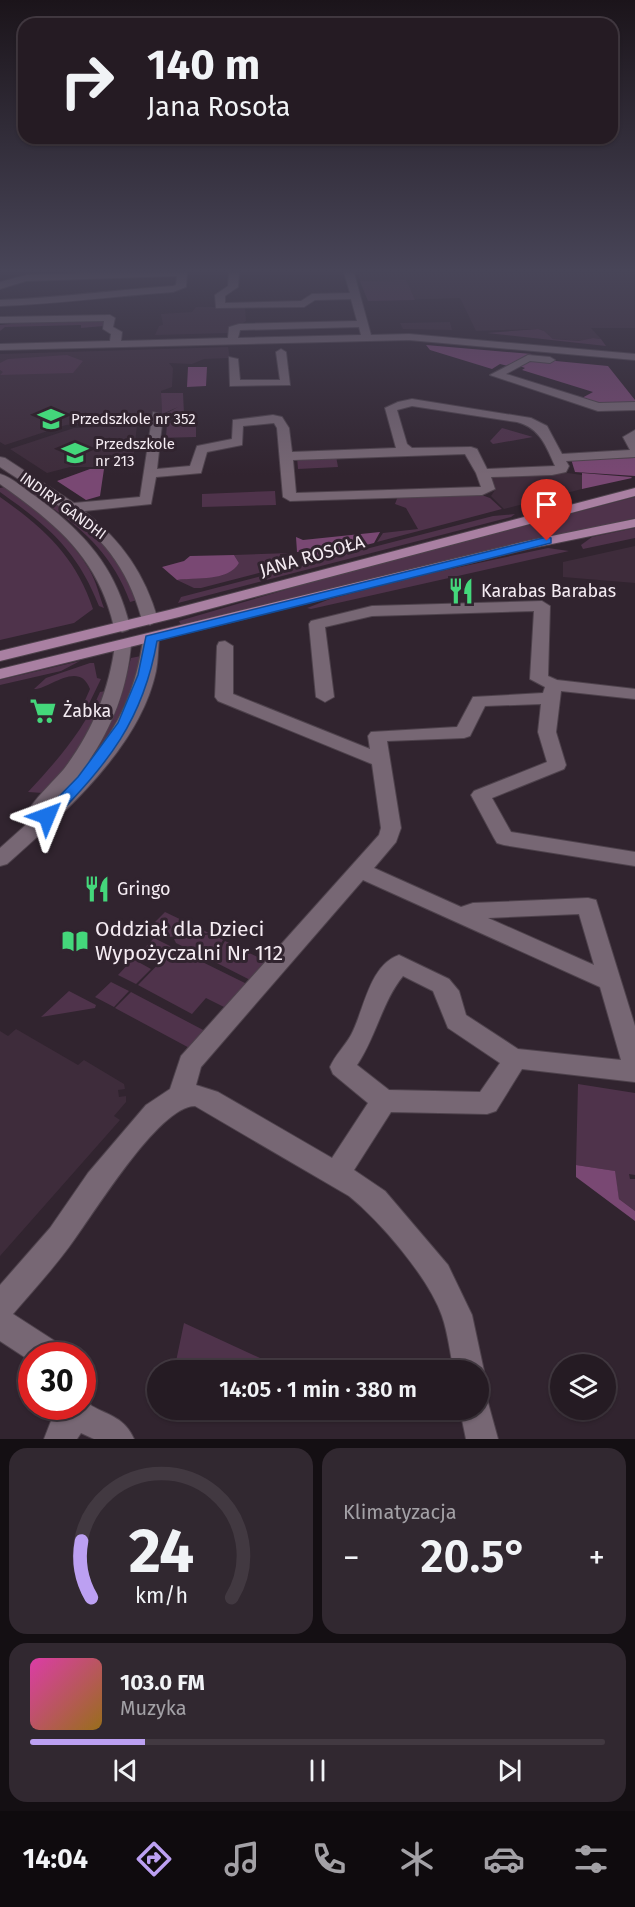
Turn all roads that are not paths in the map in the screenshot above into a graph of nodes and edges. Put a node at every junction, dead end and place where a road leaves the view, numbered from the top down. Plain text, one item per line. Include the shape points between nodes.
1 (227, 340) edge
2 (442, 340) edge
3 (115, 343) joint
4 (0, 346) edge
5 (281, 352) dead end
6 (635, 356) edge
7 (233, 359) dead end
8 (635, 368) edge
9 (635, 406) edge
10 (157, 415) dead end
11 (635, 435) edge
12 (635, 448) edge
13 (408, 451) junction
14 (635, 453) edge
15 (286, 456) junction
16 (0, 461) edge
17 (560, 464) junction
18 (150, 473) junction
19 (483, 473) junction
20 (0, 478) edge
21 (635, 492) edge
22 (70, 508) junction
23 (635, 523) edge
24 (150, 620) junction
25 (122, 627) junction
26 (151, 639) junction
27 (123, 645) junction
28 (225, 646) dead end
29 (0, 656) edge
30 (0, 674) edge
31 (552, 691) junction
32 (635, 694) edge
33 (325, 698) dead end
34 (380, 760) junction
35 (0, 845) edge
36 (0, 859) edge
37 (635, 859) edge
38 (359, 870) junction
39 (461, 915) junction
40 (610, 982) junction
41 (515, 1060) junction
42 (635, 1067) edge
43 (635, 1072) edge
44 (181, 1095) junction
45 (384, 1101) junction
46 (337, 1173) junction
47 (0, 1306) edge
48 (0, 1323) edge
49 (29, 1342) edge
50 (467, 1360) edge
51 (70, 1420) edge
52 (478, 1420) edge
53 (118, 1439) edge
54 (482, 1439) edge

1 - 3 street
2 - 6 street
3 - 4 street
5 - 7 street via 286,382 234,384
8 - 9 street via 530,358 496,375 598,407
10 - 18 street
11 - 12 street via 629,437
13 - 15 street
13 - 17 street via 401,446 391,408 436,403 472,414 505,415 538,425
13 - 19 street via 471,451
14 - 17 street
15 - 18 street via 283,428 278,420 244,420 237,424 238,442 201,449 196,470
15 - 19 street via 290,497 482,491 488,489
16 - 22 street, INDIRY GANDHI
17 - 19 street
18 - 22 street via 145,501
20 - 25 street, INDIRY GANDHI via 51,514 91,553 110,585
21 - 24 main road, JANA ROSOŁA
22 - 24 street, INDIRY GANDHI via 102,532 122,554 141,586
23 - 26 main road via 527,545
24 - 25 main road, JANA ROSOŁA
24 - 26 main road
25 - 27 main road
25 - 29 main road, JANA ROSOŁA
26 - 27 main road
26 - 36 street via 144,675 125,724 83,780
27 - 30 main road
27 - 35 street via 118,684 90,742 50,798
28 - 34 street via 224,697
31 - 32 street
31 - 33 street via 538,679 542,606 372,611 316,624
31 - 34 street via 482,700 475,706 464,732 377,736
31 - 37 street via 546,732 557,765 481,795 504,838
34 - 38 street via 391,831
38 - 39 street
38 - 44 street via 190,1063
39 - 40 street
39 - 40 street via 473,911 588,906
40 - 42 street
41 - 43 street
41 - 45 street via 487,1103
41 - 45 street via 456,1021 447,991 441,985 399,964 384,983 361,1040 342,1067
44 - 46 street via 209,1100
44 - 47 street via 155,1113 98,1182 60,1238
45 - 46 street
46 - 50 street via 375,1200 432,1267 457,1315
48 - 49 street
51 - 53 street via 104,1427
52 - 54 street

